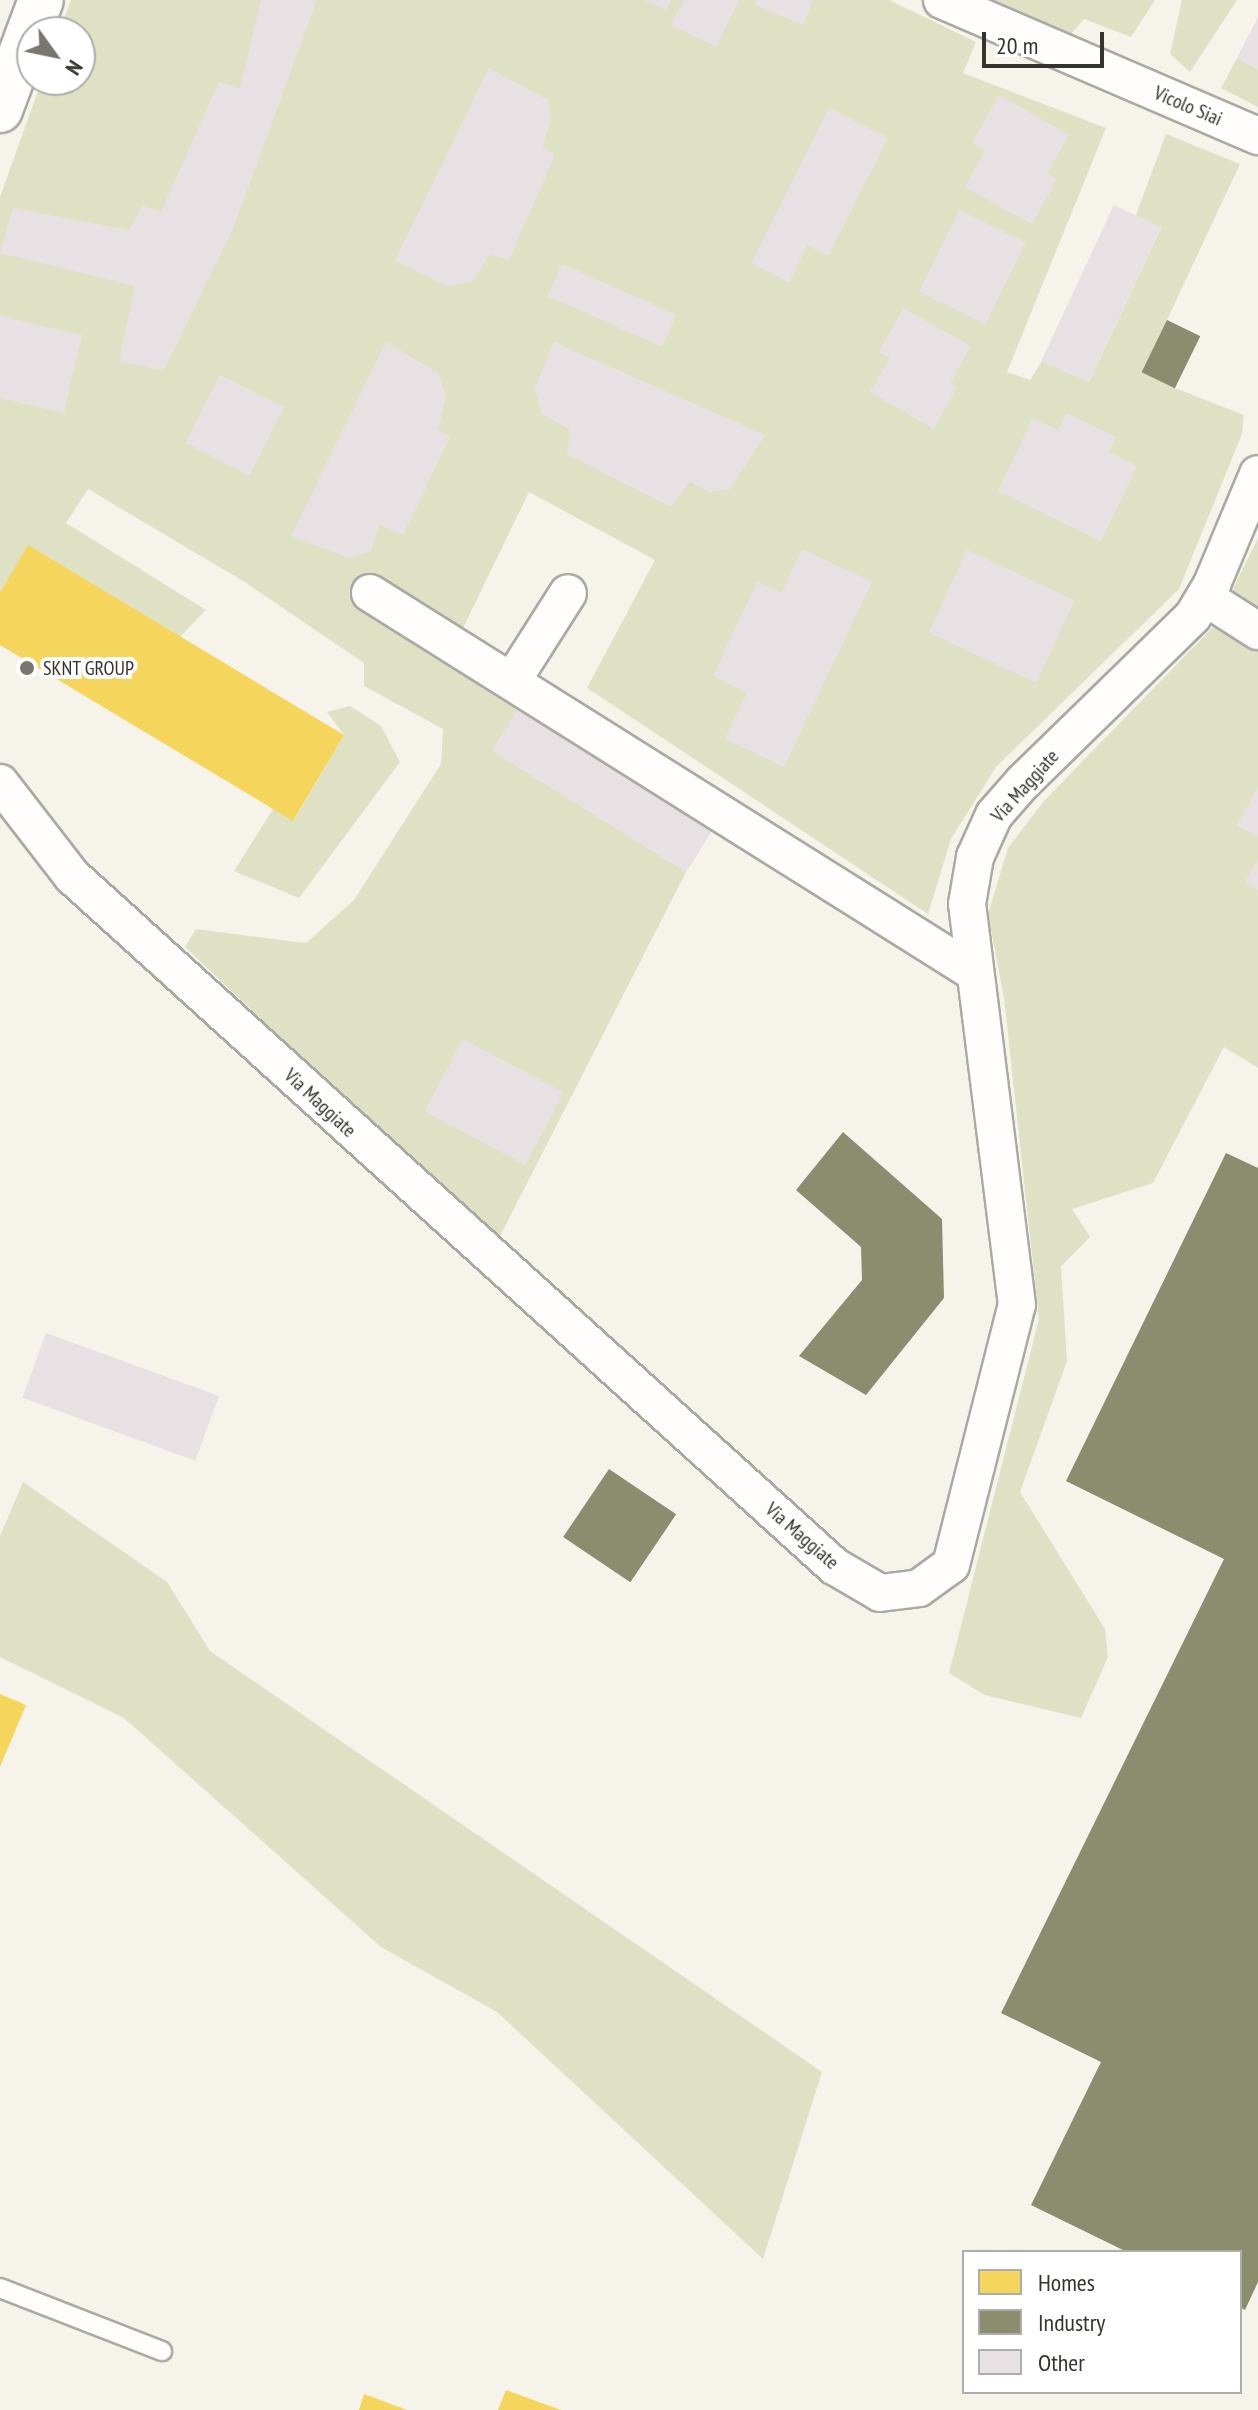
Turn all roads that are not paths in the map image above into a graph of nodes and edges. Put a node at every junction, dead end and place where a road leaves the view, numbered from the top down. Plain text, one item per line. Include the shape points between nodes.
1 (41, 0) edge
2 (942, 0) edge
3 (0, 110) edge
4 (1258, 136) edge
5 (1258, 474) edge
6 (370, 593) dead end
7 (568, 593) dead end
8 (1205, 597) junction
9 (1258, 631) edge
10 (512, 681) junction
11 (0, 783) edge
12 (975, 973) junction
13 (0, 2288) edge
14 (162, 2351) dead end

1 - 3 main road
2 - 4 street, Vicolo Siai
5 - 8 street, Via Maggiate
6 - 10 street
7 - 10 street
8 - 9 street
8 - 12 street, Via Maggiate via 1193,616 994,815 975,857 967,904
10 - 12 street
11 - 12 street, Via Maggiate via 72,876 834,1566 880,1593 919,1588 951,1565 1017,1305
13 - 14 lane

